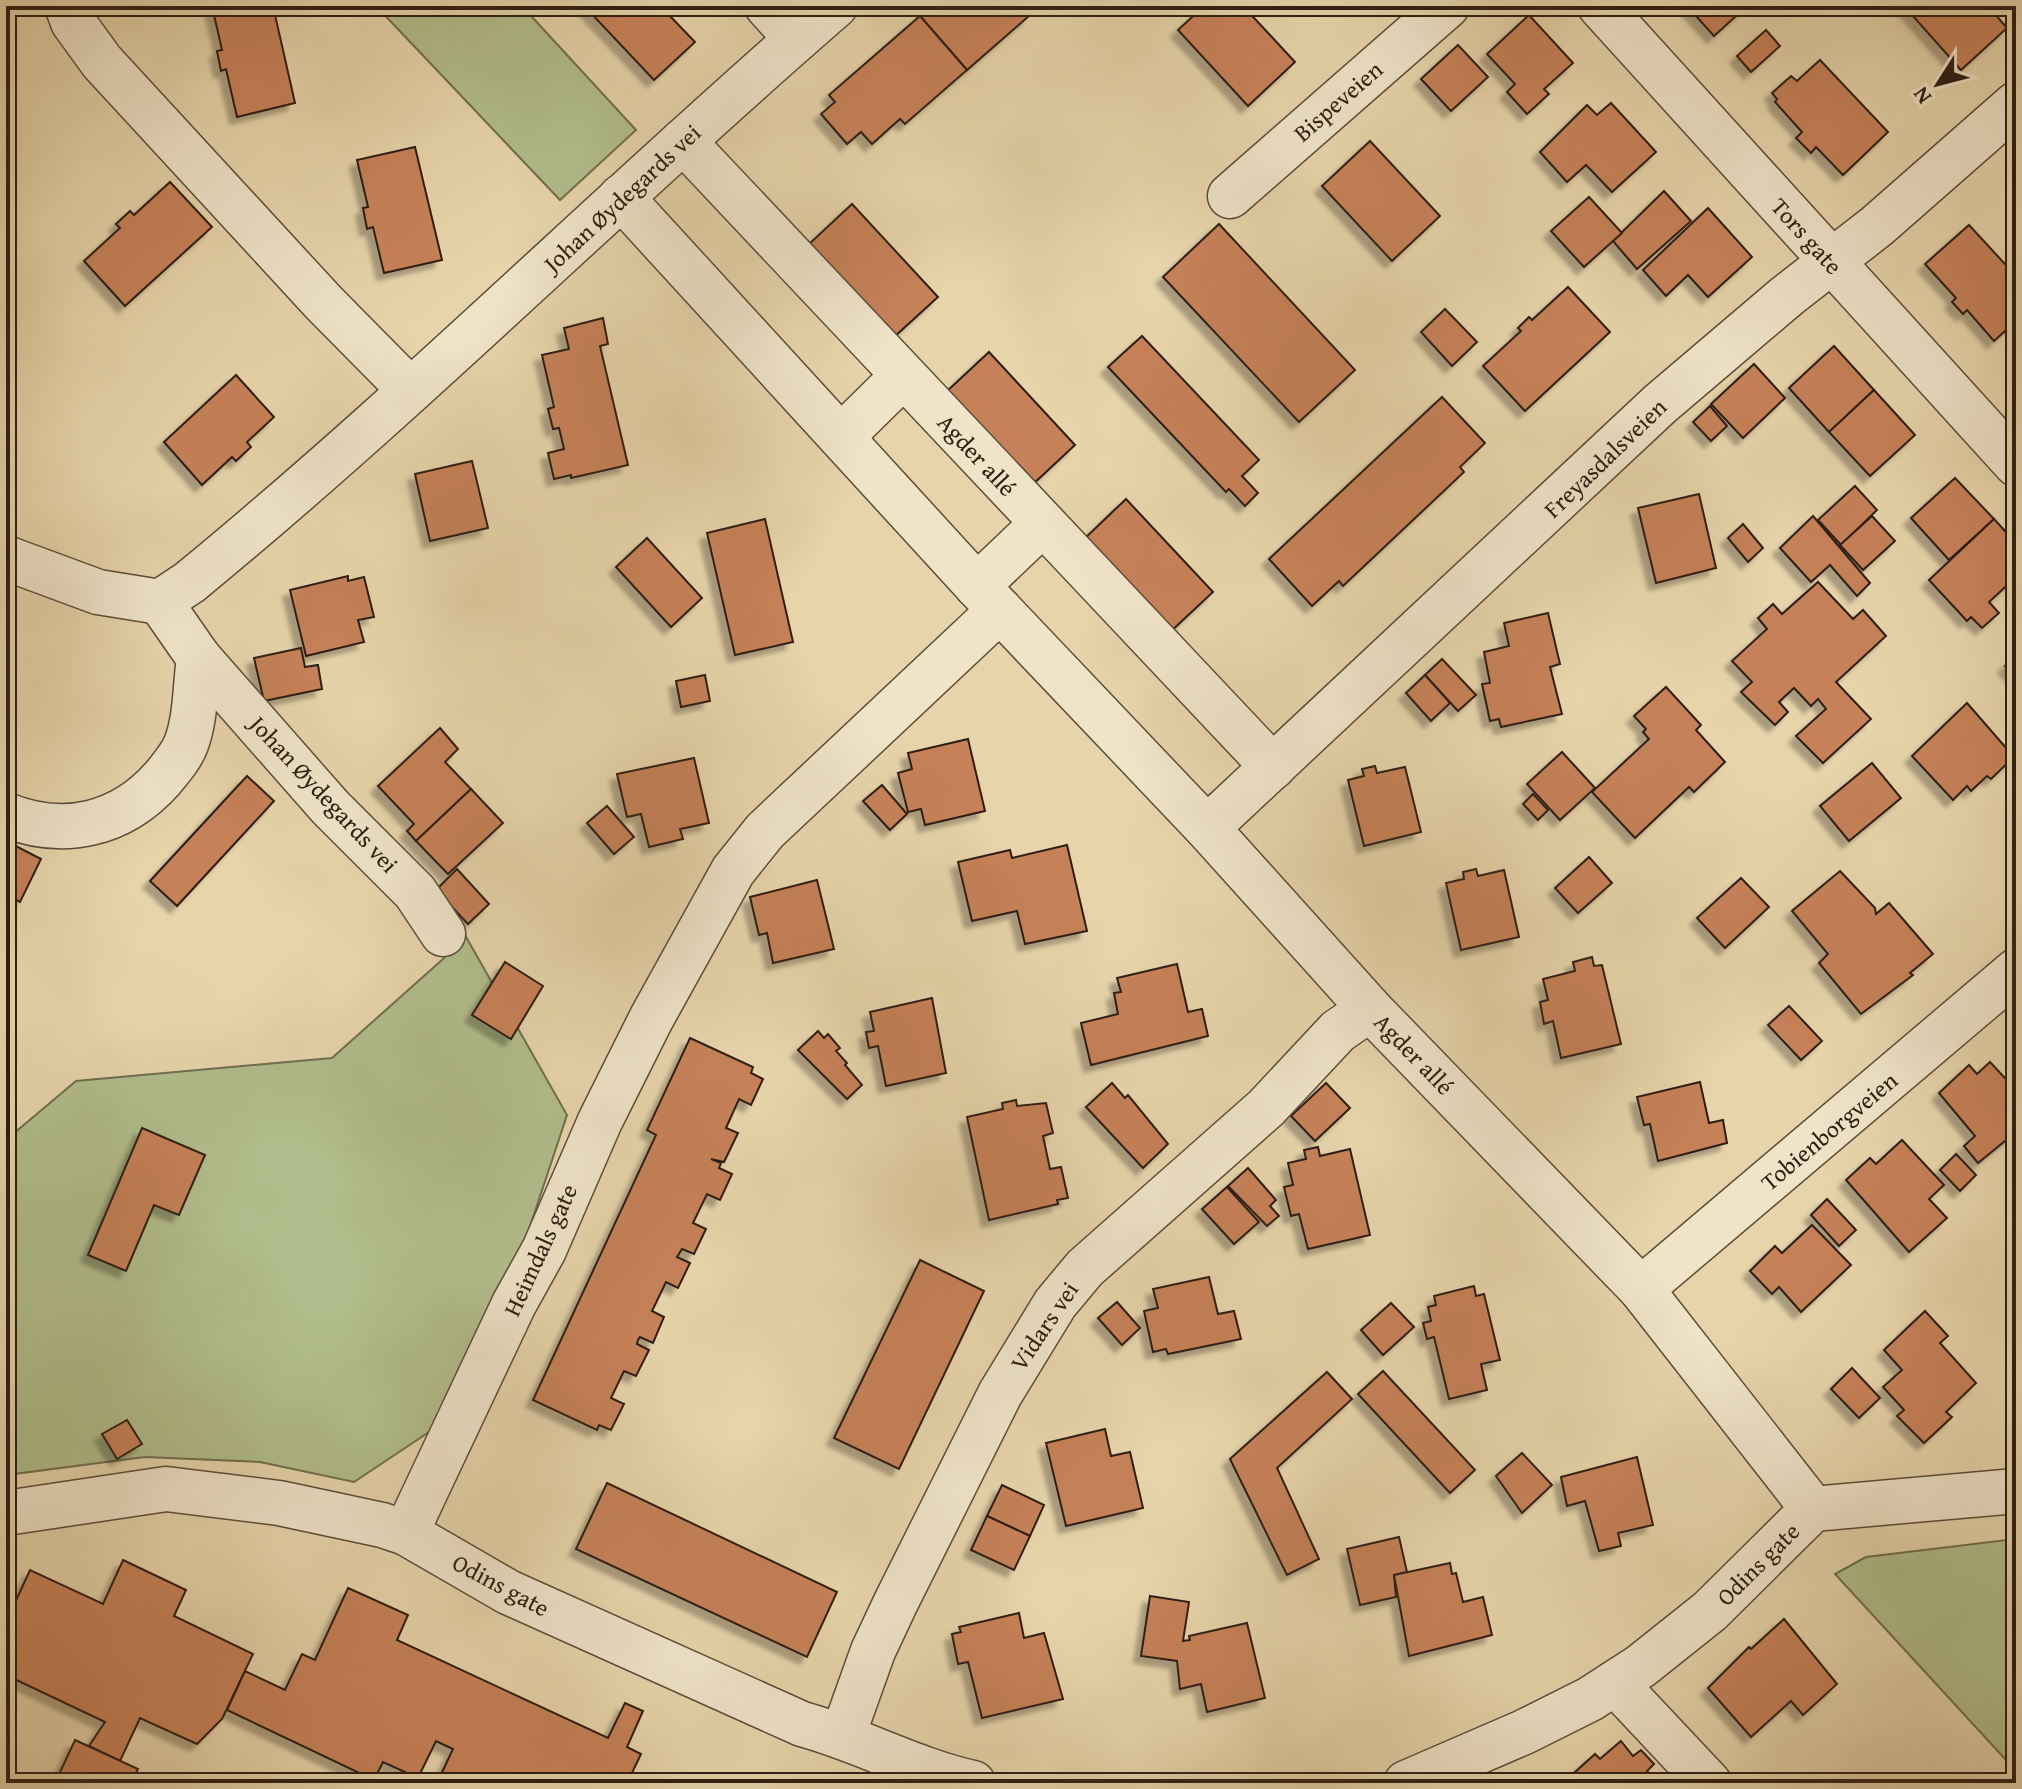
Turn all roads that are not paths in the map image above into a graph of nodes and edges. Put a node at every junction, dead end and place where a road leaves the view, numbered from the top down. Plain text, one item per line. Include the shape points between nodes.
1 (67, 6) edge
2 (767, 6) edge
3 (835, 6) edge
4 (1447, 6) edge
5 (1600, 6) edge
6 (797, 39) junction
7 (2016, 104) edge
8 (683, 141) junction
9 (1230, 196) dead end
10 (621, 197) junction
11 (1830, 263) junction
12 (903, 376) junction
13 (409, 389) junction
14 (841, 437) junction
15 (2016, 464) edge
16 (1041, 525) junction
17 (6, 558) edge
18 (989, 598) junction
19 (160, 602) junction
20 (199, 658) junction
21 (1273, 767) junction
22 (6, 815) edge
23 (1207, 828) junction
24 (443, 934) dead end
25 (2016, 971) edge
26 (1370, 1009) junction
27 (1641, 1289) junction
28 (2016, 1491) edge
29 (1813, 1509) junction
30 (6, 1513) edge
31 (406, 1533) junction
32 (1615, 1683) junction
33 (843, 1735) junction
34 (1410, 1782) edge
35 (973, 1783) edge
36 (1709, 1783) edge

1 - 13 street via 102,62
2 - 6 street
3 - 6 street, Johan Øydegards vei
4 - 9 street, Bispeveien
5 - 11 street, Tors gate
6 - 8 street, Johan Øydegards vei
7 - 11 street, Freyasdalsveien
8 - 10 street, Johan Øydegards vei
8 - 12 street, Agder allé
10 - 13 street, Johan Øydegards vei
10 - 14 street, Agder allé
11 - 15 street, Tors gate
11 - 21 street, Freyasdalsveien via 1660,404
12 - 14 street
12 - 16 street, Agder allé
13 - 19 street, Johan Øydegards vei via 234,546
14 - 18 street, Agder allé
16 - 18 street
16 - 21 street, Agder allé
17 - 19 street via 98,592
18 - 23 street, Agder allé
18 - 31 street, Heimdals gate via 765,831 733,871 600,1121 544,1250
19 - 20 street, Johan Øydegards vei
20 - 22 street via 186,745 145,798 123,813 85,825 52,827
20 - 24 street, Johan Øydegards vei via 330,807 415,892
21 - 23 street, Freyasdalsveien
23 - 26 street, Agder allé
25 - 27 street, Tobienborgveien
26 - 27 street, Agder allé
26 - 33 street, Vidars vei via 1338,1031 1256,1117 1085,1268 1055,1304 1000,1394 896,1602
27 - 29 street, Agder allé
28 - 29 street, Odins gate
29 - 32 street, Odins gate via 1710,1611
30 - 31 street, Odins gate via 166,1489 279,1503
31 - 33 street, Odins gate via 568,1620 802,1724
32 - 34 street, Odins gate via 1524,1732
32 - 36 street
33 - 35 street, Odins gate via 893,1759

